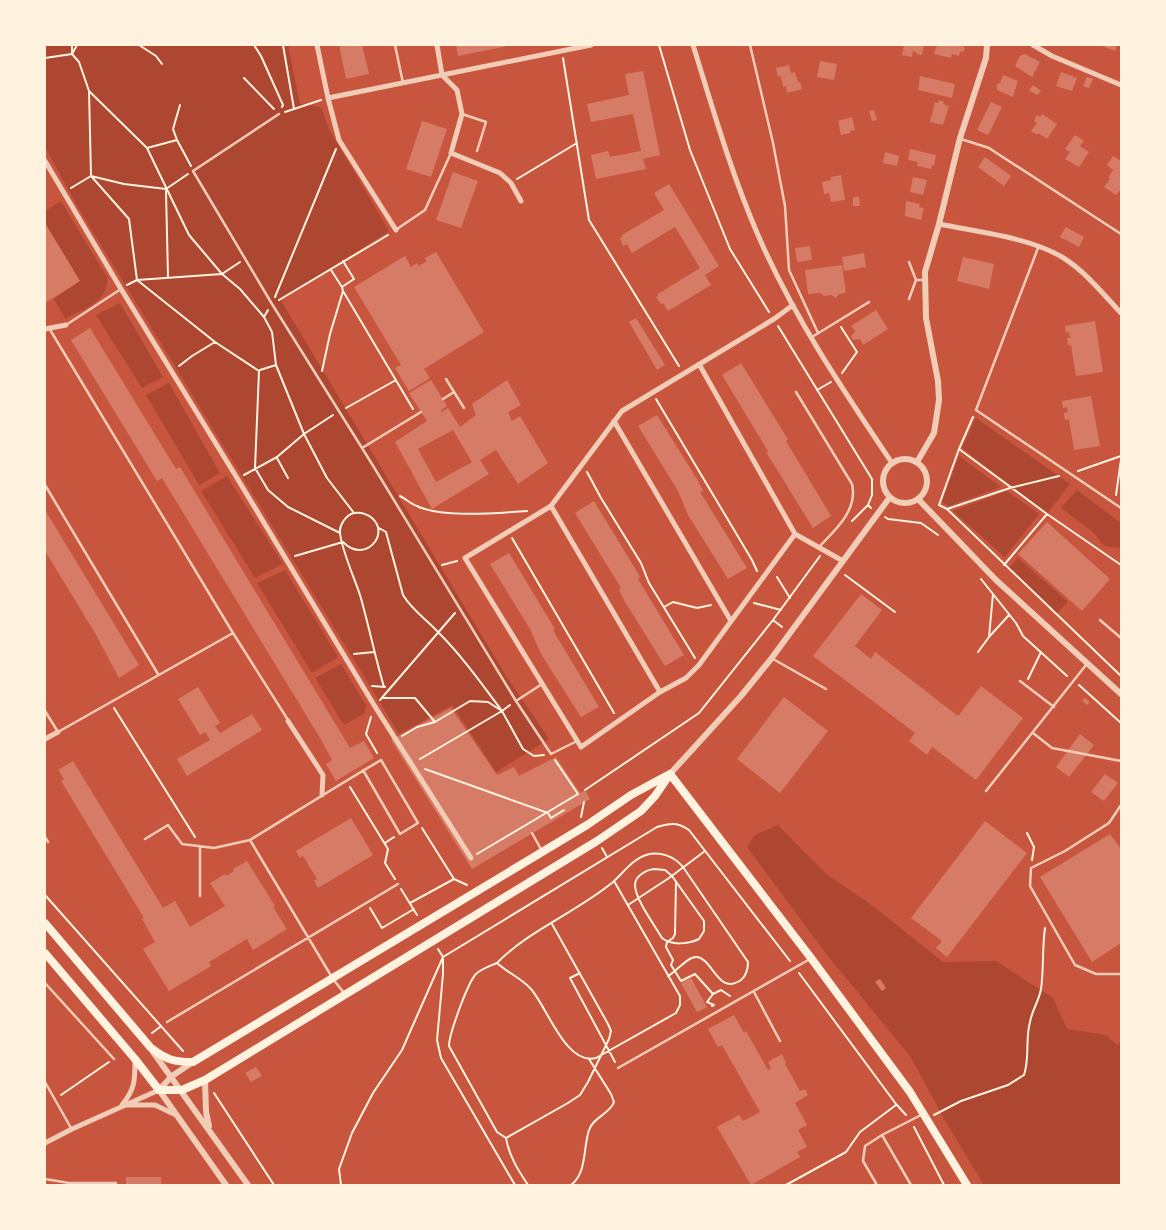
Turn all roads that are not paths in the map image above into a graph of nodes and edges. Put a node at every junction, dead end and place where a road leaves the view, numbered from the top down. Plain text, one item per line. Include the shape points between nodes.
1 (317, 45) edge
2 (395, 45) edge
3 (437, 45) edge
4 (554, 45) edge
5 (591, 45) edge
6 (693, 45) edge
7 (750, 45) edge
8 (986, 45) edge
9 (1033, 45) edge
10 (558, 52) junction
11 (442, 75) junction
12 (403, 83) junction
13 (1121, 85) edge
14 (328, 98) junction
15 (279, 114) road end
16 (462, 114) junction
17 (960, 138) junction
18 (477, 151) dead end
19 (451, 153) junction
20 (45, 161) edge
21 (521, 201) dead end
22 (939, 224) junction
23 (396, 230) joint
24 (1121, 234) edge
25 (1039, 247) junction
26 (910, 262) dead end
27 (916, 280) junction
28 (924, 280) junction
29 (121, 289) junction
30 (909, 299) dead end
31 (869, 302) dead end
32 (793, 306) junction
33 (1121, 313) edge
34 (66, 324) joint
35 (46, 328) edge
36 (818, 333) junction
37 (811, 338) junction
38 (699, 364) junction
39 (446, 379) dead end
40 (455, 392) junction
41 (796, 392) dead end
42 (443, 399) dead end
43 (464, 408) dead end
44 (421, 412) dead end
45 (614, 421) junction
46 (362, 448) junction
47 (917, 462) junction
48 (892, 463) junction
49 (45, 485) edge
50 (890, 497) junction
51 (918, 499) junction
52 (551, 506) junction
53 (1121, 508) edge
54 (795, 534) junction
55 (821, 549) junction
56 (843, 561) junction
57 (1100, 620) dead end
58 (731, 621) junction
59 (232, 633) junction
60 (1121, 638) edge
61 (771, 659) junction
62 (1087, 664) junction
63 (158, 674) junction
64 (1020, 682) dead end
65 (542, 684) junction
66 (826, 689) dead end
67 (660, 692) junction
68 (1121, 694) edge
69 (516, 701) junction
70 (1054, 707) junction
71 (45, 711) edge
72 (288, 721) joint
73 (58, 732) junction
74 (1033, 733) junction
75 (45, 739) edge
76 (577, 741) junction
77 (1121, 761) edge
78 (363, 770) junction
79 (670, 774) junction
80 (986, 791) dead end
81 (322, 795) junction
82 (1121, 805) edge
83 (532, 833) dead end
84 (45, 837) edge
85 (145, 839) dead end
86 (250, 840) junction
87 (48, 842) dead end
88 (200, 846) junction
89 (542, 852) junction
90 (471, 858) road end
91 (398, 884) road end
92 (200, 896) dead end
93 (45, 923) edge
94 (309, 938) junction
95 (45, 954) edge
96 (811, 958) junction
97 (1121, 974) edge
98 (333, 979) junction
99 (45, 983) edge
100 (754, 992) junction
101 (345, 995) junction
102 (167, 1022) dead end
103 (780, 1041) dead end
104 (151, 1048) junction
105 (114, 1059) dead end
106 (135, 1059) junction
107 (193, 1062) junction
108 (618, 1068) road end
109 (172, 1076) junction
110 (205, 1080) junction
111 (45, 1082) edge
112 (158, 1090) junction
113 (182, 1090) junction
114 (122, 1106) junction
115 (177, 1115) junction
116 (926, 1116) junction
117 (72, 1129) junction
118 (210, 1130) junction
119 (882, 1135) junction
120 (45, 1143) edge
121 (45, 1179) edge
122 (116, 1184) dead end
123 (226, 1185) edge
124 (248, 1185) edge
125 (877, 1185) edge
126 (911, 1185) edge
127 (967, 1185) edge

1 - 14 street
2 - 12 lane
3 - 11 street
4 - 10 street
5 - 10 street
6 - 32 street via 729,163 758,236
7 - 36 lane via 785,206 789,270
8 - 17 street via 986,58
9 - 13 street
10 - 11 street
11 - 12 street
11 - 16 street via 457,90
12 - 14 street
14 - 23 street via 340,140
15 - 46 lane via 193,171
16 - 18 lane via 486,122
16 - 19 street
17 - 22 street
17 - 24 lane via 989,148
19 - 21 street via 500,173 511,183
19 - 23 lane via 425,210
20 - 29 street
22 - 25 street
22 - 28 street
25 - 33 street via 1062,257 1085,274
25 - 53 lane via 976,410
26 - 27 lane
27 - 28 lane
27 - 30 lane
28 - 47 street via 926,318 939,400 934,433
29 - 34 lane
29 - 90 street via 343,655
31 - 36 lane
32 - 37 street
32 - 38 street
34 - 35 street
35 - 59 lane
36 - 37 lane
37 - 48 street
38 - 45 street via 622,411
38 - 54 street
39 - 40 lane
40 - 42 lane
40 - 43 lane
41 - 55 lane via 854,490 852,507
44 - 46 lane
45 - 52 street
45 - 58 street
46 - 69 lane
47 - 48 street via 900,459
47 - 51 street via 925,470 928,480 925,492
48 - 50 street via 883,478
49 - 63 lane
50 - 51 street via 906,503
50 - 56 street
51 - 62 street via 996,580
52 - 65 street via 465,558
52 - 67 street
54 - 55 street
54 - 58 street
55 - 56 street
56 - 61 street
57 - 60 lane
58 - 67 street via 686,678
59 - 63 lane
59 - 72 lane
61 - 66 lane
61 - 79 street
62 - 68 street
62 - 70 lane
63 - 73 lane
64 - 70 lane
65 - 69 lane
65 - 76 street
67 - 76 street via 581,747
69 - 76 lane via 551,754
70 - 74 lane
71 - 73 lane
72 - 81 street via 322,775
73 - 75 street
74 - 77 lane via 1052,748
74 - 80 lane
78 - 78 lane via 400,834 418,823 381,760
78 - 81 lane
79 - 89 main road
79 - 96 main road
79 - 101 main road via 655,796 634,816
81 - 86 lane
82 - 97 lane via 1109,823 1031,868 1030,886 1075,965 1096,974
83 - 89 lane
84 - 87 lane
85 - 88 lane via 168,825 182,844
86 - 88 lane via 214,848
86 - 94 lane
88 - 92 lane
89 - 98 main road
91 - 94 lane
93 - 104 main road
94 - 98 lane
94 - 102 lane
95 - 106 main road
96 - 100 lane
96 - 116 main road
98 - 101 lane
98 - 107 main road
99 - 105 lane
100 - 103 lane
100 - 108 lane
101 - 110 main road
104 - 107 main road via 172,1061
104 - 109 street
106 - 112 main road
106 - 114 street via 134,1086
107 - 109 street
109 - 112 street
109 - 113 street
110 - 113 main road
110 - 118 street
111 - 117 lane
112 - 113 main road
112 - 114 street
112 - 115 street
113 - 118 street
114 - 115 street via 156,1105
114 - 117 street
115 - 123 street
116 - 119 lane
116 - 127 main road
117 - 120 street
118 - 124 street
119 - 125 lane via 865,1146 863,1161
119 - 126 lane
121 - 122 lane

